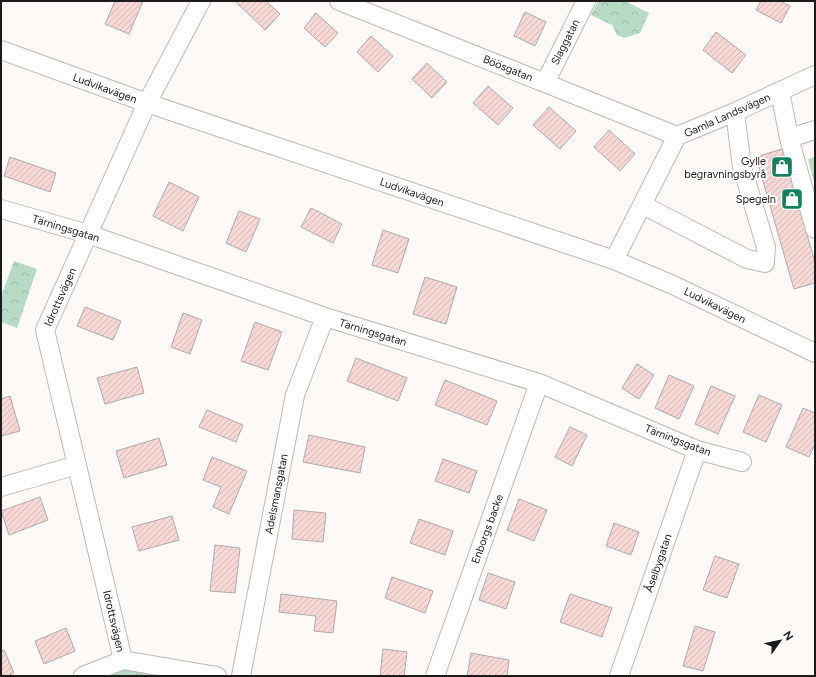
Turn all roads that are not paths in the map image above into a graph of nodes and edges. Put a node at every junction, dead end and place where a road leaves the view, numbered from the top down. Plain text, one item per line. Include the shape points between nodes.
1 (201, 1) edge
2 (586, 1) edge
3 (347, 2) edge
4 (1, 50) edge
5 (815, 75) edge
6 (545, 83) junction
7 (780, 91) junction
8 (148, 103) junction
9 (735, 112) junction
10 (815, 130) edge
11 (677, 136) junction
12 (789, 138) junction
13 (643, 205) junction
14 (1, 209) edge
15 (815, 229) edge
16 (88, 234) junction
17 (614, 260) junction
18 (325, 317) junction
19 (815, 353) edge
20 (539, 383) junction
21 (697, 450) junction
22 (742, 462) dead end
23 (77, 465) junction
24 (1, 487) edge
25 (123, 660) junction
26 (83, 676) edge
27 (217, 676) edge
28 (241, 676) edge
29 (435, 676) edge
30 (620, 676) edge

1 - 8 street, Idrottsvägen
2 - 6 street, Slaggatan
3 - 6 street, Böösgatan
4 - 8 street, Ludvikavägen
5 - 7 street, Gamla Landsvägen
6 - 11 street, Böösgatan
7 - 9 street, Gamla Landsvägen
7 - 12 street
8 - 16 street, Idrottsvägen
8 - 17 street, Ludvikavägen
9 - 11 street, Gamla Landsvägen
9 - 13 street via 742,167 766,247 765,263 747,259
10 - 12 street
11 - 13 street, Gamla Landsvägen
12 - 15 street
13 - 17 street, Gamla Landsvägen
14 - 16 street, Tärningsgatan
16 - 18 street, Tärningsgatan
16 - 23 street, Idrottsvägen via 45,330
17 - 19 street, Ludvikavägen via 673,285
18 - 20 street, Tärningsgatan
18 - 28 street, Adelsmansgatan via 295,395
20 - 21 street, Tärningsgatan
20 - 29 street, Enborgs backe
21 - 22 street, Tärningsgatan
21 - 30 street, Åselbygatan
23 - 24 street
23 - 25 street, Idrottsvägen
25 - 26 street
25 - 27 street

